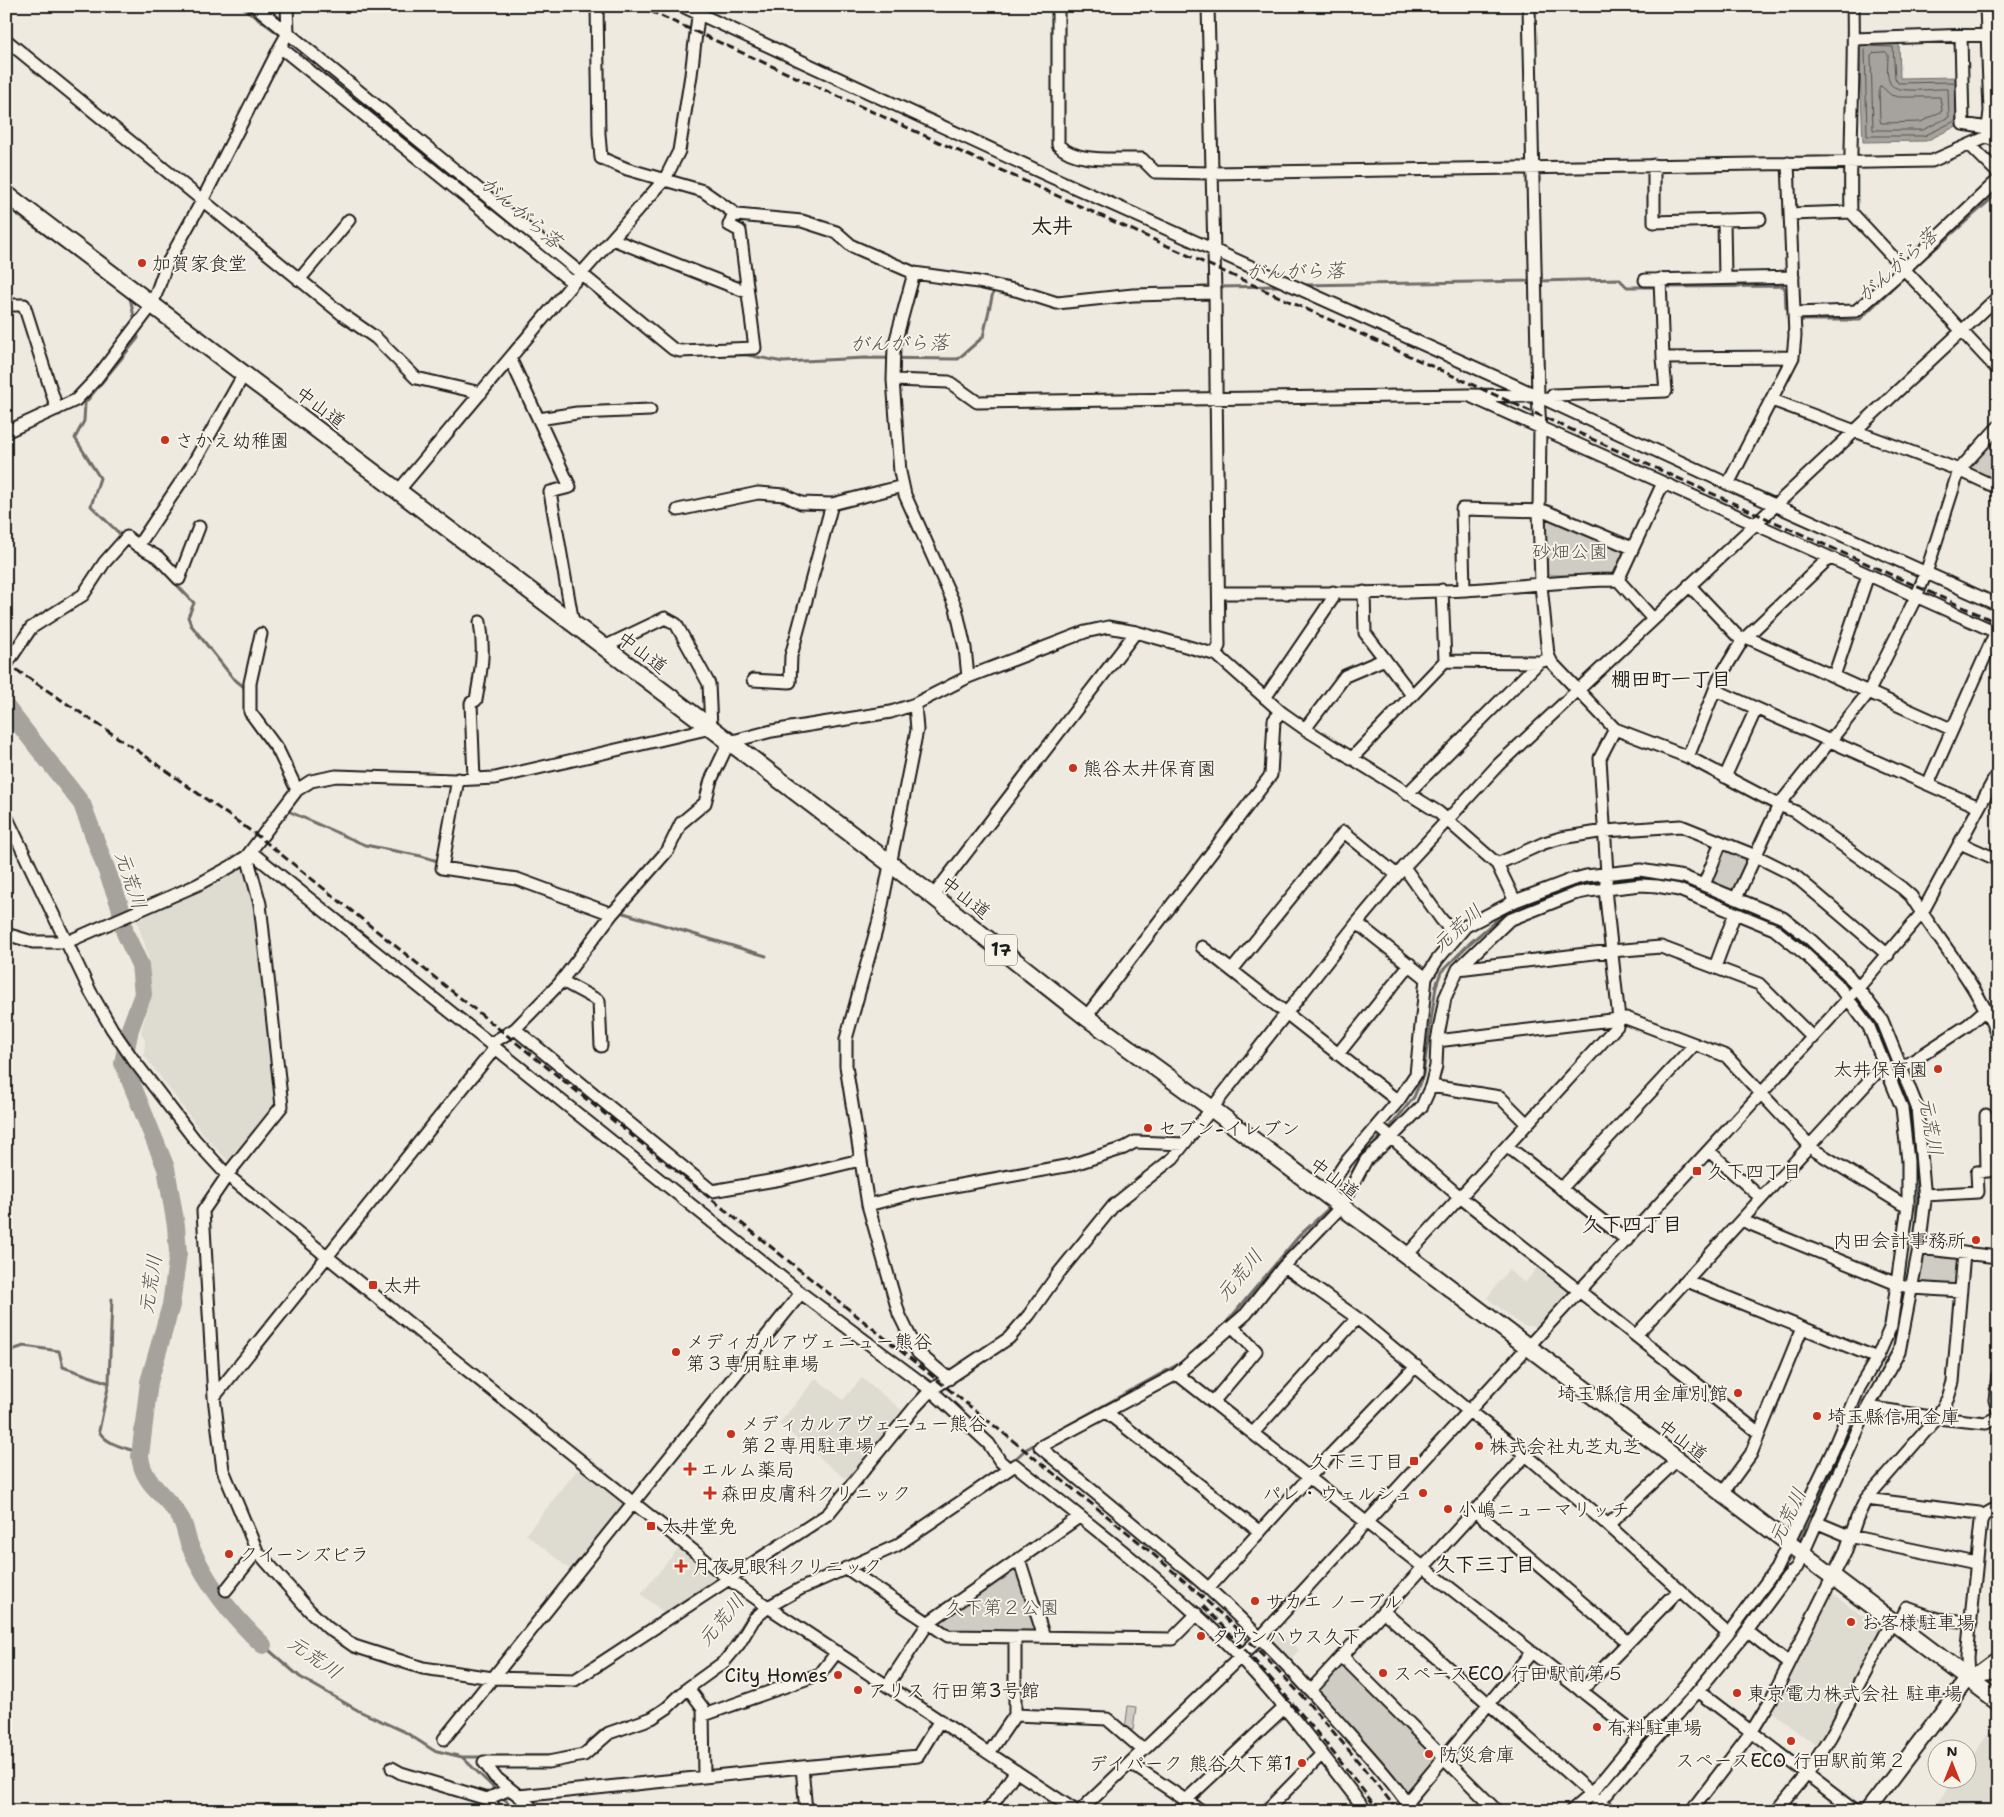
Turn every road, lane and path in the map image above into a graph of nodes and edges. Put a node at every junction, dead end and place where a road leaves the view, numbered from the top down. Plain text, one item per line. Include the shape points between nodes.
1 (255, 6) edge
2 (287, 6) edge
3 (598, 6) edge
4 (682, 6) edge
5 (1058, 6) edge
6 (1208, 6) edge
7 (1529, 6) edge
8 (1854, 6) edge
9 (1986, 6) edge
10 (699, 10) edge
11 (288, 33) junction
12 (1992, 35) edge
13 (1961, 36) junction
14 (1854, 39) junction
15 (6, 40) edge
16 (280, 47) junction
17 (1994, 112) edge
18 (1991, 136) edge
19 (1970, 145) junction
20 (1788, 163) junction
21 (1850, 163) junction
22 (1654, 165) junction
23 (1533, 166) junction
24 (1211, 173) junction
25 (1998, 173) edge
26 (665, 179) junction
27 (1998, 180) edge
28 (6, 194) edge
29 (202, 201) junction
30 (1851, 212) junction
31 (734, 214) junction
32 (1790, 214) junction
33 (1760, 219) dead end
34 (349, 220) dead end
35 (1724, 220) junction
36 (612, 239) junction
37 (1213, 250) junction
38 (914, 273) junction
39 (1906, 273) junction
40 (1793, 277) junction
41 (576, 278) junction
42 (1725, 278) junction
43 (1660, 279) junction
44 (299, 280) junction
45 (1644, 280) dead end
46 (747, 292) junction
47 (1215, 293) junction
48 (1998, 297) edge
49 (6, 305) edge
50 (152, 305) junction
51 (1794, 313) junction
52 (1961, 331) junction
53 (1793, 357) junction
54 (510, 358) junction
55 (1664, 358) junction
56 (1998, 370) edge
57 (244, 374) junction
58 (893, 380) junction
59 (481, 393) junction
60 (1468, 395) junction
61 (1538, 396) junction
62 (1216, 400) junction
63 (1772, 400) junction
64 (1549, 401) junction
65 (57, 409) junction
66 (650, 410) dead end
67 (539, 419) junction
68 (1998, 427) edge
69 (1540, 428) junction
70 (1855, 431) junction
71 (6, 432) edge
72 (1959, 470) junction
73 (1663, 482) junction
74 (1728, 484) junction
75 (903, 486) junction
76 (1998, 488) edge
77 (399, 490) junction
78 (832, 504) junction
79 (1775, 505) junction
80 (1539, 509) junction
81 (678, 510) dead end
82 (1755, 524) junction
83 (198, 527) dead end
84 (138, 546) junction
85 (1632, 548) junction
86 (1830, 558) junction
87 (1926, 573) junction
88 (1868, 575) junction
89 (1618, 580) junction
90 (1541, 585) junction
91 (1689, 586) junction
92 (1442, 590) junction
93 (1464, 590) junction
94 (1333, 592) junction
95 (1364, 592) junction
96 (1218, 593) junction
97 (1916, 597) junction
98 (1998, 605) edge
99 (1653, 619) junction
100 (480, 622) dead end
101 (573, 623) junction
102 (1997, 631) edge
103 (1136, 632) junction
104 (261, 634) dead end
105 (1744, 639) junction
106 (604, 647) junction
107 (1215, 654) junction
108 (8, 658) edge
109 (1384, 659) junction
110 (1445, 661) junction
111 (1544, 661) junction
112 (1834, 676) junction
113 (968, 677) junction
114 (753, 680) dead end
115 (1578, 689) junction
116 (1715, 690) junction
117 (1868, 693) junction
118 (1412, 695) junction
119 (1265, 698) junction
120 (915, 704) junction
121 (1756, 709) junction
122 (1281, 712) junction
123 (711, 728) junction
124 (1305, 729) junction
125 (1616, 729) junction
126 (1951, 729) junction
127 (1830, 741) junction
128 (729, 742) junction
129 (1688, 756) junction
130 (1351, 759) junction
131 (1998, 772) edge
132 (1725, 777) junction
133 (474, 778) junction
134 (458, 779) junction
135 (1928, 784) junction
136 (297, 790) junction
137 (1407, 794) junction
138 (1779, 805) junction
139 (1979, 807) junction
140 (6, 816) edge
141 (1447, 819) junction
142 (1605, 831) junction
143 (1721, 842) junction
144 (1960, 843) junction
145 (249, 854) junction
146 (1756, 856) junction
147 (1998, 860) edge
148 (890, 864) junction
149 (1497, 864) junction
150 (1401, 871) junction
151 (1607, 874) junction
152 (1704, 885) junction
153 (1605, 889) junction
154 (933, 896) junction
155 (1736, 898) junction
156 (1515, 901) junction
157 (1735, 913) junction
158 (1922, 913) junction
159 (612, 914) junction
160 (1357, 923) junction
161 (6, 934) edge
162 (1456, 936) junction
163 (67, 942) junction
164 (1202, 947) dead end
165 (1611, 951) junction
166 (1888, 954) junction
167 (1410, 964) junction
168 (1715, 967) junction
169 (1458, 969) junction
170 (1232, 970) junction
171 (1426, 978) junction
172 (562, 981) junction
173 (1853, 994) junction
174 (1985, 1010) junction
175 (1286, 1013) junction
176 (1086, 1017) junction
177 (1619, 1018) junction
178 (1995, 1024) edge
179 (515, 1029) junction
180 (1998, 1037) edge
181 (1813, 1038) junction
182 (1437, 1041) junction
183 (1695, 1044) junction
184 (493, 1046) junction
185 (601, 1046) dead end
186 (1338, 1054) junction
187 (1886, 1067) junction
188 (1902, 1068) junction
189 (1431, 1086) junction
190 (1763, 1092) junction
191 (1398, 1101) junction
192 (1210, 1108) junction
193 (1986, 1115) dead end
194 (1527, 1124) junction
195 (1378, 1126) junction
196 (1391, 1138) junction
197 (1184, 1144) junction
198 (1507, 1146) junction
199 (1810, 1146) junction
200 (1709, 1151) junction
201 (860, 1160) junction
202 (1992, 1171) edge
203 (227, 1175) junction
204 (1561, 1189) junction
205 (1324, 1195) junction
206 (1925, 1195) junction
207 (1460, 1197) junction
208 (1761, 1198) junction
209 (868, 1205) junction
210 (1908, 1205) junction
211 (1341, 1207) junction
212 (1743, 1219) junction
213 (1627, 1240) junction
214 (1919, 1248) junction
215 (1964, 1253) junction
216 (1406, 1256) junction
217 (327, 1257) junction
218 (1998, 1257) edge
219 (1284, 1266) junction
220 (1686, 1281) junction
221 (1905, 1286) junction
222 (1580, 1291) junction
223 (1961, 1291) junction
224 (801, 1293) junction
225 (1357, 1318) junction
226 (1233, 1327) junction
227 (1802, 1328) junction
228 (1636, 1335) junction
229 (1528, 1347) junction
230 (1877, 1358) junction
231 (1416, 1366) junction
232 (1177, 1374) junction
233 (1998, 1375) edge
234 (949, 1379) junction
235 (932, 1390) junction
236 (214, 1397) junction
237 (1213, 1402) junction
238 (1868, 1407) junction
239 (1469, 1411) junction
240 (1998, 1411) edge
241 (1106, 1412) junction
242 (1998, 1417) edge
243 (1937, 1418) junction
244 (1253, 1433) junction
245 (1759, 1433) junction
246 (1526, 1455) junction
247 (1677, 1460) junction
248 (1009, 1469) junction
249 (1310, 1476) junction
250 (1722, 1494) junction
251 (1866, 1500) junction
252 (634, 1503) junction
253 (1998, 1507) edge
254 (1475, 1511) junction
255 (1983, 1516) junction
256 (1079, 1517) junction
257 (1366, 1523) junction
258 (1818, 1523) junction
259 (1608, 1525) junction
260 (1260, 1532) junction
261 (1849, 1536) junction
262 (1788, 1544) junction
263 (257, 1551) junction
264 (1802, 1555) junction
265 (1019, 1559) junction
266 (1976, 1563) junction
267 (1423, 1567) junction
268 (846, 1568) junction
269 (1831, 1576) junction
270 (730, 1580) junction
271 (1208, 1588) junction
272 (226, 1590) dead end
273 (1679, 1590) junction
274 (768, 1607) junction
275 (1383, 1611) junction
276 (1197, 1614) junction
277 (929, 1622) junction
278 (1970, 1622) junction
279 (1894, 1624) junction
280 (1747, 1631) junction
281 (1728, 1634) junction
282 (1015, 1637) junction
283 (1044, 1637) junction
284 (1260, 1638) junction
285 (1628, 1642) junction
286 (836, 1652) junction
287 (1531, 1653) junction
288 (1342, 1656) junction
289 (1998, 1656) edge
290 (1240, 1658) junction
291 (1790, 1664) junction
292 (1998, 1673) edge
293 (493, 1678) junction
294 (1968, 1678) junction
295 (887, 1686) junction
296 (688, 1688) junction
297 (1310, 1690) junction
298 (1581, 1691) junction
299 (1698, 1692) junction
300 (1998, 1701) edge
301 (1488, 1704) junction
302 (1284, 1707) junction
303 (704, 1715) junction
304 (1015, 1715) junction
305 (940, 1720) junction
306 (1752, 1731) junction
307 (1639, 1736) junction
308 (444, 1739) dead end
309 (1143, 1750) junction
310 (989, 1754) junction
311 (1322, 1754) junction
312 (1444, 1758) junction
313 (1130, 1763) junction
314 (802, 1767) junction
315 (392, 1768) dead end
316 (1016, 1771) junction
317 (1807, 1774) junction
318 (704, 1776) junction
319 (512, 1792) junction
320 (1592, 1793) junction
321 (489, 1798) junction
322 (1186, 1800) junction
323 (1410, 1807) edge
324 (1596, 1807) edge
325 (1365, 1810) edge
326 (497, 1811) edge
327 (535, 1811) edge
328 (806, 1811) edge
329 (988, 1811) edge
330 (1076, 1811) edge
331 (1080, 1811) edge
332 (1202, 1811) edge
333 (1266, 1811) edge
334 (1498, 1811) edge
335 (1571, 1811) edge
336 (1610, 1811) edge
337 (1691, 1811) edge
338 (1777, 1811) edge
339 (1855, 1811) edge
340 (1867, 1811) edge

1 - 11 street
2 - 11 street
3 - 26 street via 598,134 601,158
4 - 10 street
5 - 24 street via 1058,145 1064,151 1085,157 1142,159 1155,172
6 - 24 street
7 - 23 street
8 - 14 street
9 - 12 street
10 - 26 street via 679,151
10 - 37 street
11 - 16 street
11 - 41 street
12 - 13 street
12 - 17 street
13 - 14 street
13 - 18 street via 1963,124
14 - 21 street
15 - 29 street
16 - 29 street
16 - 41 street
17 - 18 street
18 - 19 street
19 - 21 street via 1932,161
19 - 25 street
20 - 21 street
20 - 22 street
20 - 32 street
21 - 30 street
22 - 23 street
22 - 35 street via 1654,222
23 - 24 street
23 - 61 street
24 - 37 street
26 - 31 street via 703,191
26 - 36 street
27 - 39 street
28 - 50 highway, 中山道 / 17
29 - 44 street
29 - 50 street via 166,266
30 - 32 street
30 - 39 street
31 - 38 street via 811,223 836,232 852,246
31 - 46 street via 729,225 740,232
32 - 40 street
33 - 35 street
34 - 44 street
35 - 42 street
36 - 41 street
36 - 46 street
37 - 47 street
37 - 61 street
38 - 47 street via 978,282 1057,303 1133,295
38 - 58 street via 894,347
39 - 51 street via 1856,311
39 - 52 street
40 - 42 street
40 - 51 street
41 - 46 street via 680,352 755,348
41 - 54 street
42 - 43 street
43 - 45 street
43 - 55 street
44 - 59 street via 376,338 416,378
47 - 62 street
48 - 52 street
49 - 65 street via 24,305
50 - 57 highway, 中山道 / 17
50 - 65 street via 96,379 76,400
51 - 53 street
52 - 56 street
52 - 70 street
53 - 55 street
53 - 63 street
54 - 59 street
54 - 67 street
55 - 64 street via 1666,391 1554,396
57 - 77 highway, 中山道 / 17
57 - 84 street via 193,464
58 - 62 street via 949,382 978,402
58 - 75 street
59 - 77 street
60 - 61 street
60 - 62 street
60 - 69 street
61 - 64 street
61 - 69 street
62 - 96 street
63 - 70 street
63 - 74 street
64 - 74 street
65 - 71 street
66 - 67 street
67 - 101 street via 570,487 550,492
68 - 72 street
69 - 73 street
69 - 80 street
70 - 72 street
70 - 79 street
72 - 76 street
72 - 87 street
73 - 82 street
73 - 85 street
74 - 79 street
75 - 78 street
75 - 113 street via 956,608
77 - 101 highway, 中山道 / 17
78 - 81 street via 801,503 785,495 758,493
78 - 114 street via 791,656 790,682
79 - 82 street
79 - 87 street
80 - 85 street
80 - 90 street
80 - 93 street via 1462,510
82 - 86 street
82 - 91 street
83 - 84 street via 179,579 158,557
84 - 108 street via 127,537 104,562 84,595 31,628
85 - 89 street
86 - 88 street
86 - 105 street
87 - 97 street
87 - 98 street
88 - 97 street
88 - 112 street
89 - 90 street via 1576,580
89 - 99 street
90 - 93 street
90 - 111 street
91 - 99 street
91 - 105 street
92 - 93 street
92 - 95 street
92 - 110 street
94 - 95 street
94 - 96 street
94 - 119 street via 1333,598
95 - 109 street via 1365,633
96 - 107 street via 1220,646
97 - 102 street
97 - 117 street
99 - 115 street
100 - 133 street via 483,655 476,700 471,703
101 - 106 highway, 中山道 / 17
102 - 126 street
103 - 107 street
103 - 113 street via 1108,627 1085,632
103 - 154 street
104 - 136 street via 250,683 250,712 278,750
105 - 112 street
105 - 116 street
106 - 123 highway, 中山道 / 17
106 - 123 street via 665,618 676,624 709,684
107 - 119 street
109 - 118 street
109 - 124 street via 1345,676
110 - 111 street
110 - 118 street
111 - 115 street
111 - 137 street
112 - 117 street
113 - 120 street
115 - 125 street
115 - 141 street
116 - 121 street
116 - 129 street
117 - 126 street
117 - 127 street
118 - 130 street
119 - 122 street
120 - 128 street via 891,712 772,731
120 - 148 street via 917,730
121 - 127 street
121 - 132 street
122 - 124 street
122 - 176 street via 1274,720 1271,775
123 - 128 highway, 中山道 / 17
123 - 133 street via 495,778
124 - 130 street
125 - 129 street
125 - 142 street via 1600,758
126 - 135 street
127 - 135 street
127 - 138 street
128 - 148 highway, 中山道 / 17
128 - 159 street via 711,780 705,803 681,823 668,850
129 - 132 street
130 - 137 street
131 - 139 street
132 - 138 street
133 - 134 street
134 - 136 street via 336,776 311,781
134 - 159 street via 442,868 517,879
135 - 139 street
136 - 145 street
137 - 141 street
138 - 146 street
138 - 158 street via 1796,812 1902,888
139 - 144 street
140 - 163 street
141 - 149 street
141 - 150 street
142 - 143 street via 1681,826
142 - 149 street via 1544,843
142 - 151 street
143 - 146 street
143 - 152 street
144 - 147 street
144 - 158 street
145 - 163 street via 196,885
145 - 184 street
145 - 203 street via 260,904 282,1106
146 - 155 street
146 - 166 street via 1794,875
148 - 154 highway, 中山道 / 17
148 - 201 street via 879,920 846,1039 846,1066
149 - 156 street
150 - 160 street
150 - 162 street
150 - 170 street via 1344,832
151 - 152 street via 1656,871
151 - 153 street
151 - 156 street via 1571,880
152 - 155 street
153 - 157 street via 1641,885 1679,890
153 - 165 street
153 - 169 street via 1574,894 1509,920
154 - 176 highway, 中山道 / 17
155 - 173 street via 1783,918 1811,940 1848,975
156 - 162 street via 1466,926
157 - 168 street
157 - 173 street via 1774,929
158 - 166 street
158 - 174 street via 1959,965
159 - 172 street
160 - 167 street
160 - 175 street
161 - 163 street via 33,942
162 - 171 street
163 - 203 street via 114,1032 194,1140
164 - 170 street
165 - 168 street via 1661,947
165 - 169 street
165 - 177 street
166 - 173 street
167 - 171 street
167 - 186 street
168 - 181 street via 1760,984
169 - 182 street via 1445,998
170 - 175 street
171 - 191 street via 1416,1074
172 - 179 street
172 - 185 street via 599,1001
173 - 181 street
173 - 187 street
173 - 188 street via 1882,1020
174 - 178 street
174 - 188 street via 1968,1025
175 - 186 street
175 - 192 street
176 - 192 highway, 中山道 / 17
177 - 182 street
177 - 183 street
177 - 194 street via 1617,1026
178 - 180 street
179 - 184 street
179 - 201 street via 712,1190 781,1179
181 - 190 street
182 - 189 street
183 - 190 street via 1726,1056
183 - 204 street
184 - 217 street
184 - 224 street
186 - 191 street
187 - 199 street via 1880,1069
187 - 210 street via 1902,1108 1908,1161
188 - 206 street via 1917,1107
189 - 194 street via 1500,1097
189 - 196 street via 1422,1106
190 - 199 street
190 - 200 street
191 - 195 street
192 - 197 street
192 - 205 highway, 中山道 / 17
193 - 202 street
194 - 198 street
195 - 196 street
195 - 205 street via 1346,1162
196 - 207 street
196 - 211 street via 1366,1160
197 - 209 street via 1135,1142 1071,1165 910,1194
197 - 234 street via 1173,1158 1114,1205 1009,1338
198 - 204 street
198 - 207 street
199 - 208 street
199 - 210 street
200 - 208 street
200 - 213 street
201 - 209 street
202 - 206 street via 1977,1172 1978,1192
203 - 217 street
203 - 236 street via 203,1211
204 - 213 street
205 - 211 highway, 中山道 / 17
206 - 214 street
207 - 216 street
207 - 222 street
208 - 212 street
209 - 234 street via 899,1314 918,1353
210 - 221 street
211 - 216 highway, 中山道 / 17
211 - 219 street
212 - 220 street
212 - 221 street
213 - 222 street
214 - 215 street
214 - 221 street
215 - 218 street
215 - 223 street
216 - 229 highway, 中山道 / 17
217 - 236 street
217 - 252 street
219 - 225 street
219 - 226 street
220 - 227 street
220 - 228 street
221 - 223 street
221 - 230 street
221 - 238 street via 1899,1352
222 - 228 street
222 - 229 street
223 - 243 street via 1953,1382
224 - 235 street
224 - 252 street
225 - 231 street
225 - 244 street
226 - 232 street
226 - 237 street via 1256,1351
227 - 230 street
227 - 245 street
228 - 245 street
229 - 239 street
229 - 247 highway, 中山道 / 17
230 - 262 street via 1859,1388
231 - 239 street
231 - 249 street
232 - 237 street
232 - 241 street
233 - 240 street via 1995,1400
234 - 235 street
235 - 248 street via 989,1444
235 - 270 street via 828,1514
236 - 263 street via 223,1470
237 - 244 street
238 - 243 street
238 - 258 street
239 - 246 street
239 - 257 street
241 - 260 street
241 - 271 street via 1040,1447
242 - 243 street via 1986,1423
243 - 251 street
244 - 249 street
245 - 250 street via 1751,1454
246 - 254 street
246 - 259 street
247 - 250 highway, 中山道 / 17
247 - 259 street
248 - 256 street via 1015,1465
248 - 268 street via 896,1546
249 - 257 street
249 - 260 street
250 - 262 highway, 中山道 / 17
251 - 255 street
251 - 261 street
252 - 270 street
252 - 293 street
253 - 255 street
254 - 267 street
254 - 285 street
255 - 266 street
256 - 265 street
256 - 276 street via 1128,1554
257 - 267 street
257 - 284 street
258 - 261 street
258 - 264 street
259 - 273 street
260 - 271 street
261 - 266 street
261 - 269 street via 1846,1550
262 - 264 highway, 中山道 / 17
262 - 281 street via 1776,1569
263 - 272 street
263 - 293 street via 309,1610 354,1646 423,1668
264 - 269 highway, 中山道 / 17
264 - 280 street via 1797,1567
265 - 277 street
265 - 283 street
266 - 278 street
267 - 275 street
267 - 287 street
268 - 274 street
268 - 277 street
269 - 279 highway, 中山道 / 17
269 - 291 street
270 - 274 street
270 - 293 street via 575,1680
271 - 284 street
273 - 281 street
273 - 285 street
274 - 286 street
274 - 296 street via 754,1619 724,1662
275 - 288 street
275 - 301 street
276 - 283 street via 1172,1639
276 - 290 street
277 - 282 street via 948,1636
277 - 295 street
278 - 279 street via 1938,1619 1907,1608
278 - 294 street
279 - 294 highway, 中山道 / 17
279 - 317 street
280 - 291 street
280 - 299 street
281 - 307 street
282 - 283 street
282 - 304 street
284 - 290 street
284 - 297 street
285 - 298 street
286 - 295 street
286 - 303 street via 820,1674
287 - 298 street
287 - 301 street
288 - 297 street
288 - 312 street
289 - 294 street
290 - 302 street
290 - 309 street
291 - 306 street
292 - 294 street
293 - 308 street
294 - 300 highway, 中山道 / 17
294 - 340 main road
295 - 305 street
296 - 303 street via 703,1708
296 - 319 street via 652,1718 609,1733 584,1755 548,1762 484,1762
297 - 323 street
298 - 307 street
299 - 306 street
299 - 324 street
301 - 312 street
301 - 320 street
302 - 311 street
302 - 322 street
303 - 318 street
304 - 309 street via 1107,1719
304 - 310 street
305 - 310 street
305 - 314 street via 918,1756
306 - 317 street
306 - 337 street
307 - 320 street
309 - 313 street
310 - 316 street
311 - 325 street
311 - 333 street
312 - 323 street
312 - 334 street
313 - 322 street
313 - 331 street
314 - 318 street
314 - 328 street
315 - 321 street
316 - 329 street
316 - 330 street
317 - 338 street
317 - 339 street
318 - 319 street
319 - 321 street
319 - 327 street
320 - 324 street
320 - 335 street
321 - 326 street
322 - 332 street
324 - 336 street

